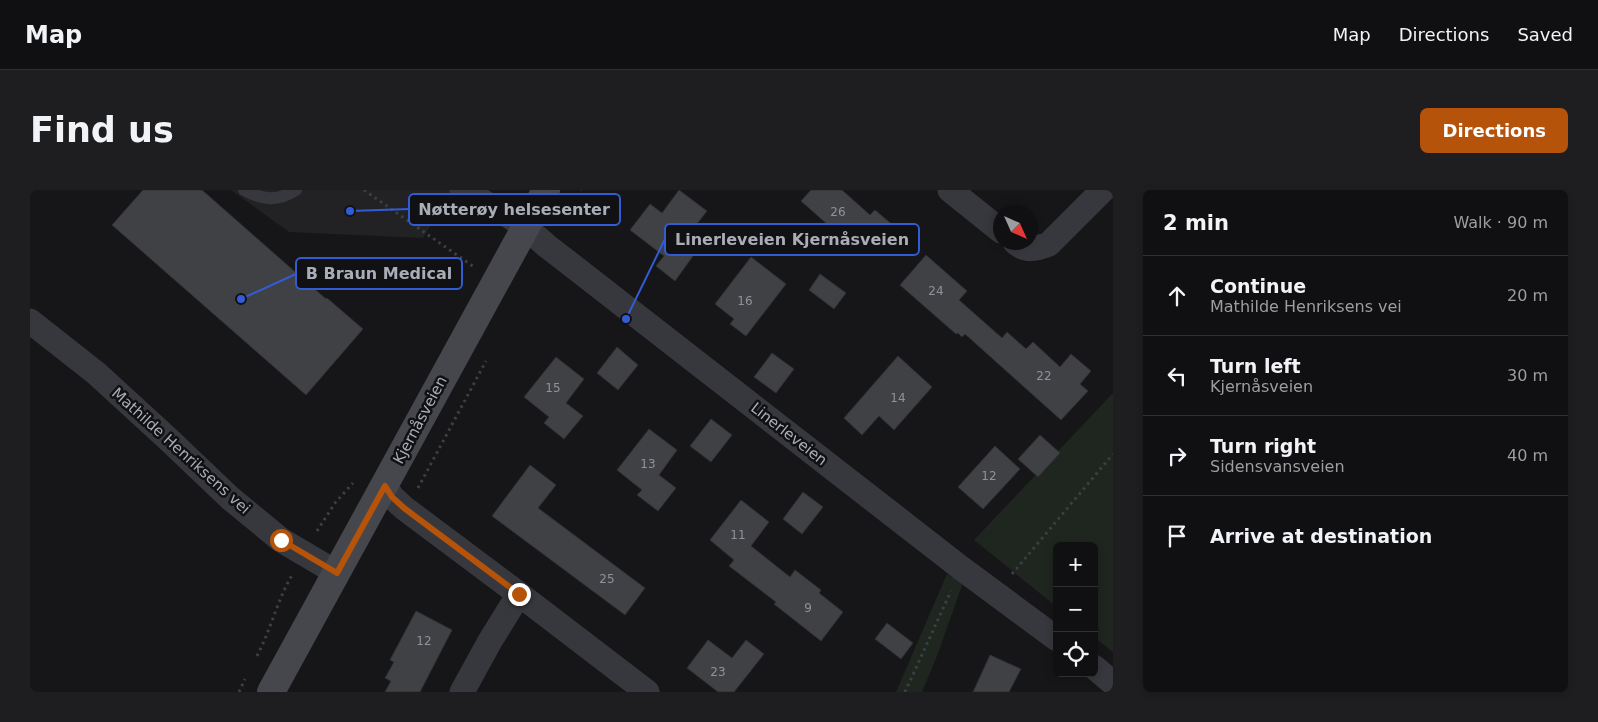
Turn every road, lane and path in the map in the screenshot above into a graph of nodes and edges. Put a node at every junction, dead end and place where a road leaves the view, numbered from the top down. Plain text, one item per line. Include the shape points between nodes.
1 (244, 190) edge
2 (296, 190) edge
3 (364, 190) edge
4 (462, 190) edge
5 (546, 190) edge
6 (581, 190) edge
7 (950, 190) edge
8 (1103, 190) edge
9 (993, 225) edge
10 (525, 227) junction
11 (547, 246) junction
12 (1038, 248) edge
13 (478, 271) dead end
14 (30, 321) edge
15 (487, 358) dead end
16 (1113, 454) edge
17 (385, 486) junction
18 (404, 508) junction
19 (962, 568) junction
20 (293, 573) dead end
21 (337, 573) junction
22 (519, 594) junction
23 (996, 594) junction
24 (1053, 636) edge
25 (254, 661) dead end
26 (246, 677) dead end
27 (238, 692) edge
28 (271, 692) edge
29 (462, 692) edge
30 (647, 692) edge
31 (905, 692) edge

1 - 2 lane via 266,199 284,197
3 - 13 path
4 - 10 street
5 - 10 main road, Kjernåsveien
6 - 11 path
7 - 9 street
8 - 12 street via 1049,244
10 - 11 street, Linerleveien
10 - 17 main road, Kjernåsveien
11 - 19 street, Linerleveien
14 - 21 street, Mathilde Henriksens vei via 96,373 230,498 281,540
15 - 18 path
16 - 23 path
17 - 18 street
17 - 21 main road, Kjernåsveien
18 - 22 street
19 - 23 street, Linerleveien
19 - 31 path
20 - 25 path
21 - 28 main road, Kjernåsveien
22 - 29 street
22 - 30 street
23 - 24 street, Linerleveien
26 - 27 path

